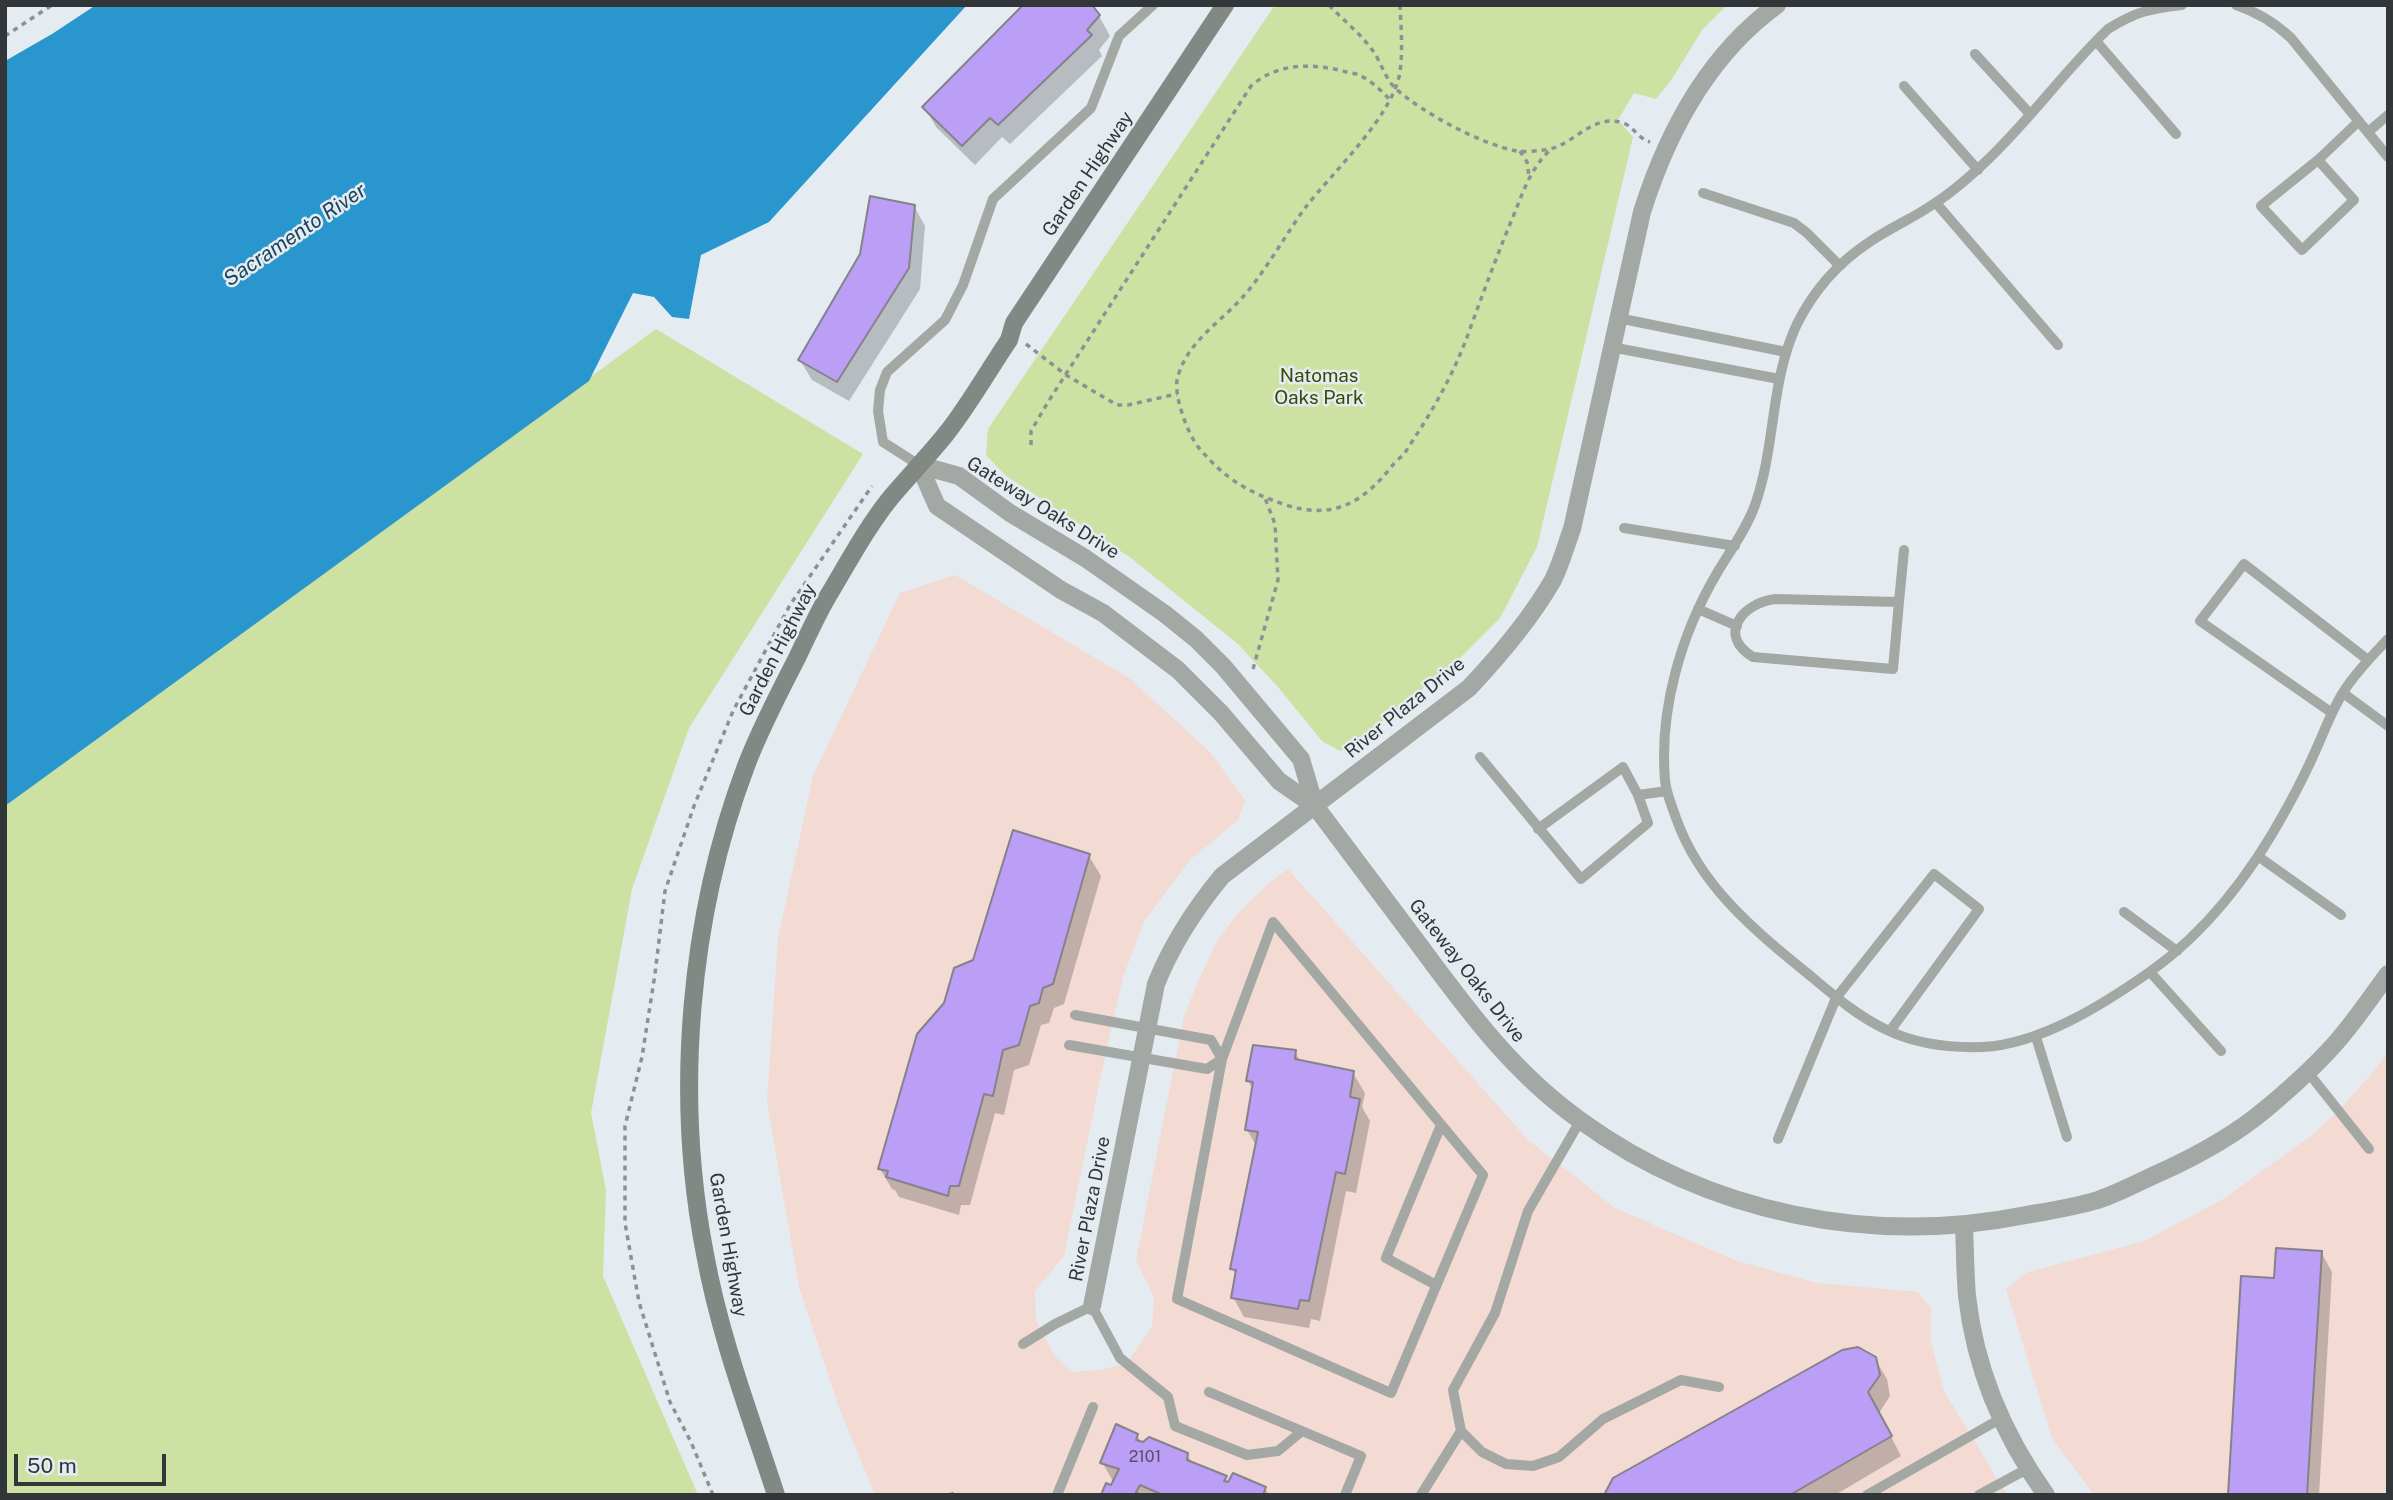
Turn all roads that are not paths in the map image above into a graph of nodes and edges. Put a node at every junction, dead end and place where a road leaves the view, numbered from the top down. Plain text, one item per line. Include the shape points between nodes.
1 (1153, 5) edge
2 (1225, 5) edge
3 (1777, 5) edge
4 (2182, 5) edge
5 (2236, 5) edge
6 (2157, 7) edge
7 (2096, 41) junction
8 (1975, 54) dead end
9 (1904, 86) dead end
10 (2031, 114) junction
11 (2388, 115) edge
12 (2359, 121) junction
13 (2368, 132) junction
14 (2176, 134) dead end
15 (2388, 157) edge
16 (2318, 160) junction
17 (1978, 170) junction
18 (1703, 193) dead end
19 (1936, 203) junction
20 (1840, 265) junction
21 (1618, 318) junction
22 (2058, 345) dead end
23 (1611, 346) junction
24 (1786, 352) junction
25 (1779, 379) junction
26 (919, 465) junction
27 (1625, 528) dead end
28 (1735, 545) junction
29 (1904, 550) dead end
30 (1899, 602) junction
31 (1698, 609) junction
32 (1737, 626) junction
33 (2388, 639) edge
34 (2368, 660) junction
35 (2343, 693) junction
36 (2332, 713) junction
37 (2388, 726) edge
38 (1480, 757) dead end
39 (1667, 791) junction
40 (1638, 796) junction
41 (1315, 806) junction
42 (1538, 830) junction
43 (2259, 857) junction
44 (2124, 912) dead end
45 (2341, 915) dead end
46 (2177, 951) junction
47 (2150, 972) junction
48 (2388, 974) edge
49 (1836, 998) junction
50 (1075, 1015) dead end
51 (1147, 1028) junction
52 (1890, 1031) junction
53 (2036, 1037) junction
54 (1069, 1045) dead end
55 (2221, 1051) dead end
56 (1141, 1059) junction
57 (1222, 1059) junction
58 (2306, 1071) junction
59 (1580, 1121) junction
60 (1441, 1125) junction
61 (2067, 1137) dead end
62 (1778, 1139) dead end
63 (2369, 1149) dead end
64 (1964, 1225) junction
65 (1436, 1285) junction
66 (1091, 1306) junction
67 (1023, 1344) dead end
68 (1719, 1387) dead end
69 (1209, 1392) dead end
70 (1093, 1407) dead end
71 (750, 1418) junction
72 (2000, 1419) junction
73 (1302, 1431) junction
74 (1461, 1431) junction
75 (2027, 1469) junction
76 (776, 1495) edge
77 (788, 1495) edge
78 (1057, 1495) edge
79 (1345, 1495) edge
80 (1421, 1495) edge
81 (1867, 1495) edge
82 (1979, 1495) edge
83 (2046, 1495) edge

1 - 26 lane via 1119,36 1091,108 993,199 963,285 945,320 887,372 878,411 883,442
2 - 26 main road, Garden Highway via 1014,323 1009,340 948,432
3 - 21 street, River Plaza Drive via 1714,67 1665,147 1642,212
4 - 6 lane
5 - 12 lane via 2266,18 2291,38
6 - 7 lane via 2130,16
7 - 10 lane
7 - 14 lane
8 - 10 lane
9 - 17 lane
10 - 17 lane
11 - 13 lane
12 - 13 lane
12 - 16 lane
13 - 15 lane
16 - 16 lane via 2354,200 2302,250 2261,206
17 - 19 lane
18 - 20 lane via 1794,223
19 - 20 lane via 1870,241
19 - 22 lane
20 - 24 lane via 1811,300
21 - 23 street, River Plaza Drive
21 - 24 lane
23 - 25 lane
23 - 41 street, River Plaza Drive via 1572,528 1554,577 1528,619 1469,688
24 - 25 lane
25 - 28 lane via 1760,487
26 - 41 street, Gateway Oaks Drive via 937,506 1103,613 1169,663 1221,713 1279,781
26 - 41 street, Gateway Oaks Drive via 959,476 1085,558 1196,639 1301,759
26 - 71 main road, Garden Highway via 890,498 829,594 770,711 728,822 701,943 688,1072 695,1198 725,1341
27 - 28 lane
28 - 31 lane
29 - 30 lane
30 - 32 lane via 1760,601 1744,612
30 - 32 lane via 1893,669 1752,657 1737,643
31 - 32 lane
31 - 39 lane via 1672,686 1665,751
33 - 34 lane
34 - 35 lane
34 - 36 lane via 2244,564 2200,621
35 - 36 lane
35 - 37 lane
36 - 43 lane
38 - 42 lane
39 - 40 lane
39 - 49 lane via 1692,853 1731,908
40 - 42 lane via 1623,767
40 - 42 lane via 1648,823 1581,879
41 - 51 street, River Plaza Drive via 1222,876 1200,903 1168,955 1156,984
41 - 59 street, Gateway Oaks Drive via 1480,1028 1535,1084
43 - 45 lane
43 - 46 lane
44 - 46 lane
46 - 47 lane
47 - 53 lane
47 - 55 lane
48 - 58 street, Gateway Oaks Drive via 2339,1040
49 - 52 lane
49 - 52 lane via 1934,874 1979,908
49 - 62 lane
50 - 51 lane
51 - 56 street, River Plaza Drive
51 - 57 lane via 1211,1040
52 - 53 lane via 1950,1047 1987,1047
53 - 61 lane
54 - 56 lane
56 - 57 lane via 1206,1069
56 - 66 street, River Plaza Drive
57 - 60 lane via 1273,922
57 - 65 lane via 1177,1299 1391,1393
58 - 63 lane
58 - 64 street, Gateway Oaks Drive via 2265,1110 2232,1133 2132,1186 2096,1200
59 - 64 street, Gateway Oaks Drive via 1664,1171 1774,1211 1851,1225
59 - 74 lane via 1528,1211 1495,1312 1453,1390
60 - 65 lane via 1483,1175
60 - 65 lane via 1386,1258
64 - 72 street via 1974,1338
66 - 67 lane
66 - 73 lane via 1120,1358 1168,1397 1175,1426 1247,1455 1279,1451
68 - 74 lane via 1681,1380 1603,1419 1559,1457 1533,1466 1506,1464 1482,1452
69 - 73 lane
70 - 78 lane
71 - 76 main road, Garden Highway
71 - 77 main road, Garden Highway
72 - 75 street
72 - 81 lane
73 - 79 lane via 1360,1456
74 - 80 lane
75 - 82 lane
75 - 83 street

